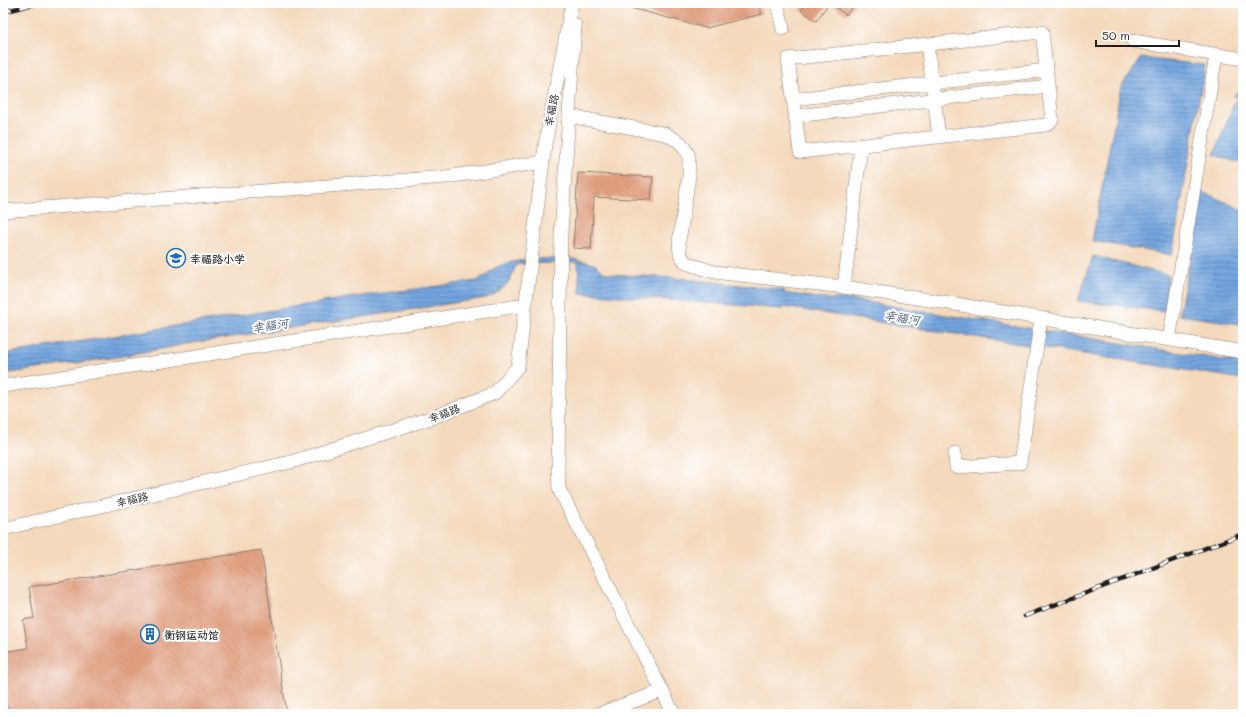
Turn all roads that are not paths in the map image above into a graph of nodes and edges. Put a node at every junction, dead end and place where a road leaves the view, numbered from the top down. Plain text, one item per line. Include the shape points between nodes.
1 (572, 3) edge
2 (576, 3) edge
3 (777, 3) edge
4 (783, 29) dead end
5 (1133, 41) dead end
6 (928, 44) junction
7 (1216, 54) junction
8 (1243, 59) edge
9 (1047, 70) junction
10 (932, 83) junction
11 (1048, 86) junction
12 (794, 99) junction
13 (934, 100) junction
14 (569, 116) junction
15 (796, 116) junction
16 (939, 137) junction
17 (861, 146) junction
18 (543, 162) junction
19 (3, 211) edge
20 (844, 287) junction
21 (525, 305) junction
22 (1041, 318) junction
23 (1169, 340) junction
24 (1243, 352) edge
25 (3, 386) edge
26 (955, 453) dead end
27 (3, 529) edge
28 (662, 691) junction
29 (598, 714) edge
30 (674, 714) edge

1 - 18 street, 幸福路
2 - 14 street
3 - 4 street
5 - 7 street
6 - 9 street via 1042,32
6 - 10 street
6 - 12 street via 788,59
7 - 8 street
7 - 23 street
9 - 10 street
9 - 11 street
10 - 12 street
10 - 13 street
11 - 13 street
11 - 16 street via 1052,120 1046,125
12 - 15 street
13 - 15 street
13 - 16 street
14 - 20 street via 666,134 680,143 689,156 689,176 679,242 680,254 686,263 714,272
14 - 28 street via 561,233 559,489
15 - 17 street via 800,152
16 - 17 street
17 - 20 street
18 - 19 street via 446,177
18 - 21 street, 幸福路
20 - 22 street
21 - 25 street
21 - 27 street, 幸福路 via 518,366 495,393 431,418 291,462
22 - 23 street
22 - 26 street via 1020,463 956,467
23 - 24 street
28 - 29 street
28 - 30 street

